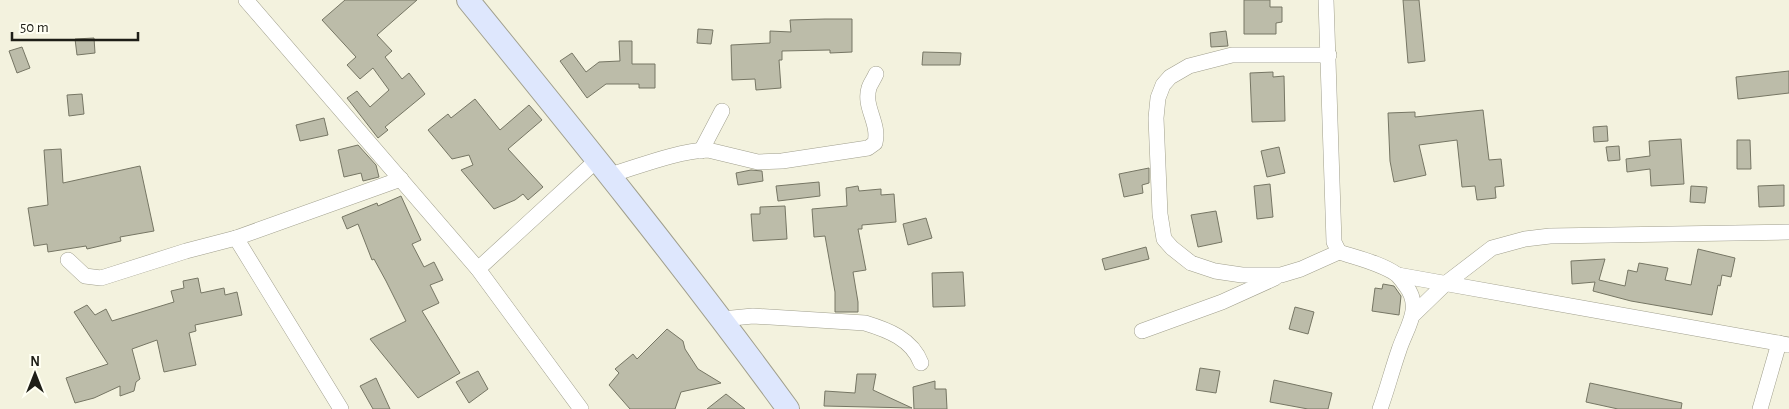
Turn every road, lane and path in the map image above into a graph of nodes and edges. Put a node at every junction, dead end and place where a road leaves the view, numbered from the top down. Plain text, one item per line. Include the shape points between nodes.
1 (246, 0) edge
2 (468, 0) edge
3 (1326, 0) edge
4 (1329, 55) junction
5 (876, 74) dead end
6 (722, 111) dead end
7 (701, 150) junction
8 (604, 167) junction
9 (401, 180) junction
10 (1789, 232) edge
11 (236, 238) junction
12 (1339, 252) junction
13 (68, 260) dead end
14 (478, 269) junction
15 (1281, 275) junction
16 (1398, 275) junction
17 (1445, 284) junction
18 (1414, 314) junction
19 (722, 319) junction
20 (1142, 331) dead end
21 (1784, 344) edge
22 (921, 363) dead end
23 (341, 409) edge
24 (581, 409) edge
25 (788, 409) edge
26 (1380, 409) edge
27 (1760, 409) edge

1 - 9 street
2 - 8 street
3 - 4 street
4 - 12 street via 1334,242
4 - 15 street via 1232,55 1212,60 1189,66 1170,77 1158,98 1158,170 1164,239 1191,263 1215,272
5 - 7 street via 868,97 877,131 875,143 868,148 758,162
6 - 7 street
7 - 8 street
8 - 14 street
8 - 19 street
9 - 11 street
9 - 14 street
10 - 17 street via 1525,239 1492,248
11 - 13 street via 101,278 85,276
11 - 23 street
12 - 15 street
12 - 16 street
14 - 24 street
15 - 20 street via 1222,302
16 - 17 street
16 - 18 street via 1412,293
17 - 18 street
17 - 21 street
18 - 26 street
19 - 22 street via 753,316 865,322 905,340
19 - 25 street
21 - 27 street

